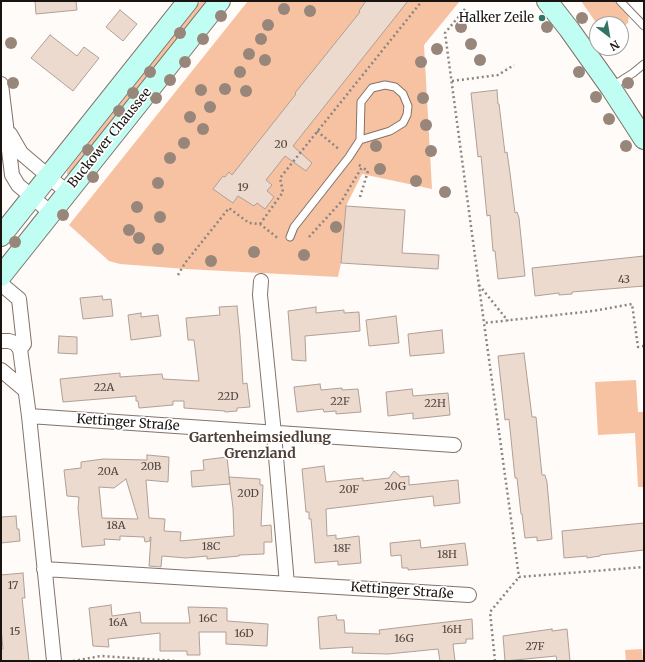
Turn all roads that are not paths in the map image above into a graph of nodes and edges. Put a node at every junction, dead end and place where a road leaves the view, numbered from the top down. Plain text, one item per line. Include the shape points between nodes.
1 (188, 1) edge
2 (220, 1) edge
3 (547, 1) edge
4 (620, 1) edge
5 (644, 26) edge
6 (644, 64) edge
7 (1, 84) edge
8 (611, 88) junction
9 (6, 126) junction
10 (644, 139) edge
11 (360, 140) junction
12 (48, 177) junction
13 (67, 192) junction
14 (32, 198) junction
15 (51, 213) junction
16 (1, 236) edge
17 (290, 237) dead end
18 (1, 276) edge
19 (261, 281) dead end
20 (1, 284) edge
21 (1, 341) edge
22 (20, 349) junction
23 (1, 370) edge
24 (25, 390) junction
25 (29, 416) junction
26 (274, 434) junction
27 (454, 445) dead end
28 (44, 569) junction
29 (287, 584) junction
30 (469, 595) dead end
31 (54, 661) edge

1 - 12 main road, Buckower Chaussee
2 - 13 main road, Buckower Chaussee
3 - 8 main road
4 - 5 lane
6 - 8 lane
7 - 9 street
8 - 10 main road
9 - 12 street via 21,153
9 - 14 street via 12,175 16,183
11 - 11 lane via 390,131 403,123 408,106 403,94 395,86 372,88 361,102
11 - 17 lane via 294,227
12 - 13 street
12 - 14 main road, Buckower Chaussee
13 - 15 main road, Buckower Chaussee
14 - 15 street
14 - 16 main road, Buckower Chaussee
15 - 18 main road, Buckower Chaussee
19 - 26 street via 260,296
20 - 22 street via 20,299 24,344
21 - 22 street via 15,343
22 - 24 street
23 - 24 street
24 - 25 street
25 - 26 street, Kettinger Straße
25 - 28 street
26 - 27 street, Kettinger Straße
26 - 29 street
28 - 29 street, Kettinger Straße
28 - 31 street
29 - 30 street, Kettinger Straße

